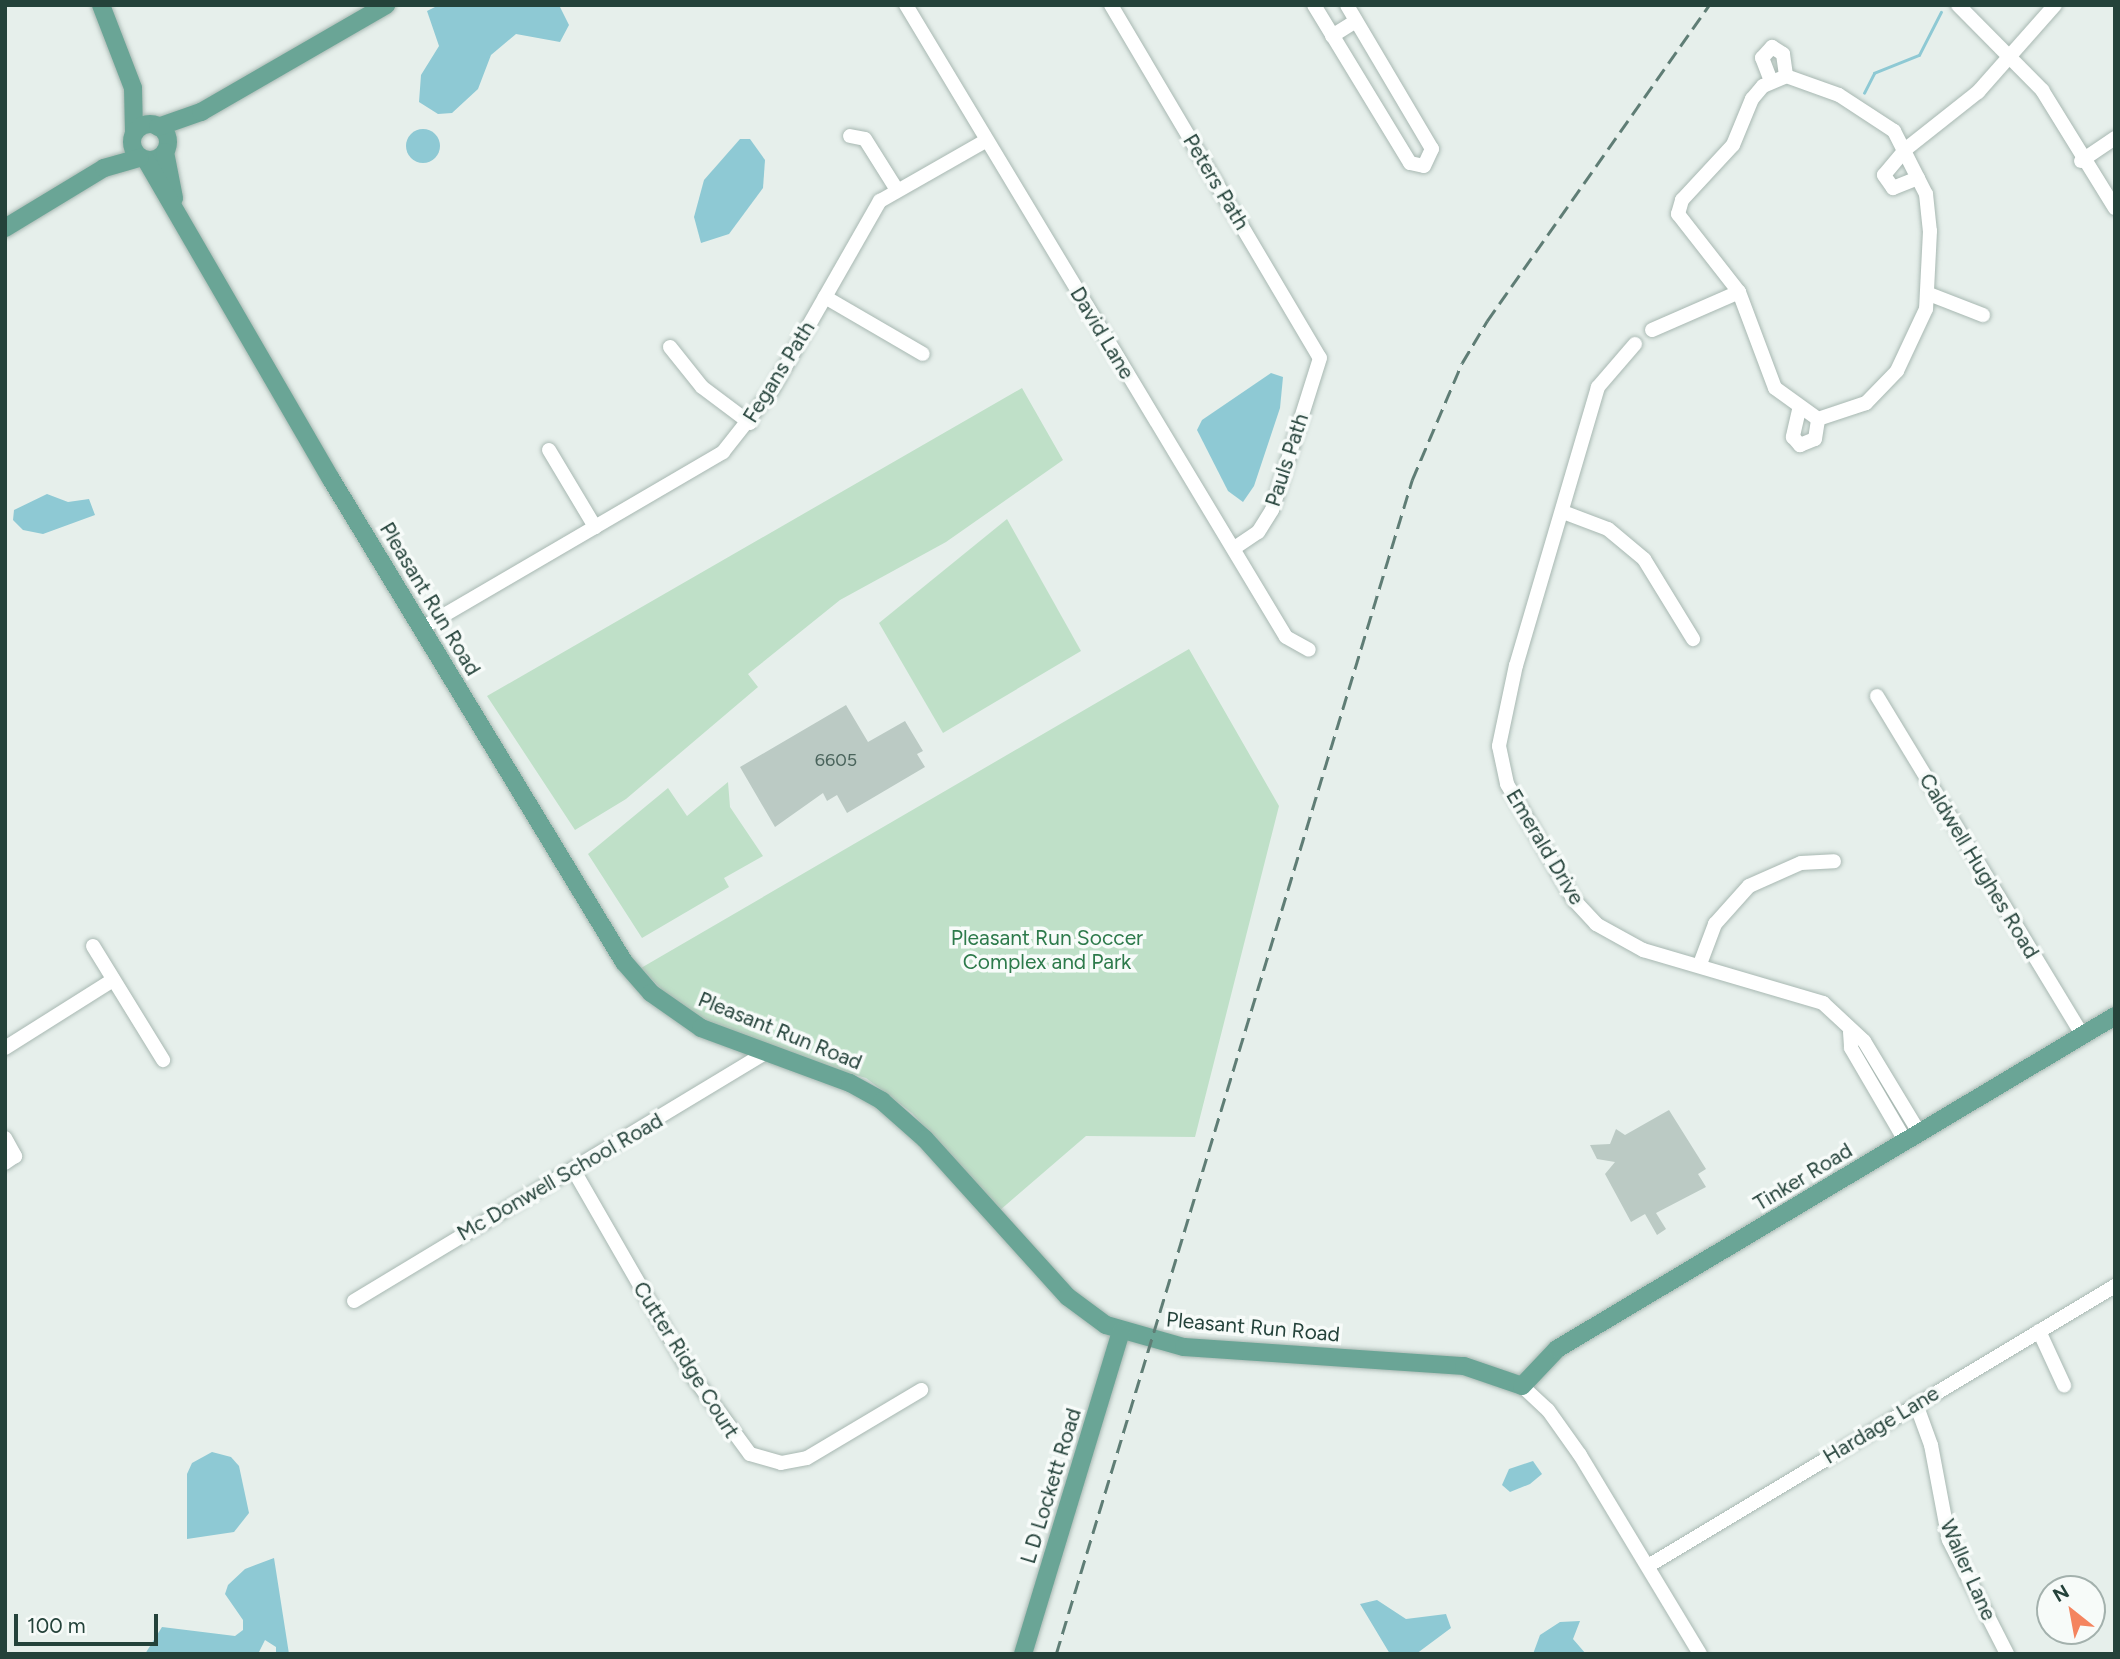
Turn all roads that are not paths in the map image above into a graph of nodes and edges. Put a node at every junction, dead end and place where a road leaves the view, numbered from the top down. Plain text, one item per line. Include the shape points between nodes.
1 (101, 5) edge
2 (386, 5) edge
3 (906, 5) edge
4 (1111, 5) edge
5 (1314, 5) edge
6 (1347, 5) edge
7 (1958, 5) edge
8 (2055, 5) edge
9 (1356, 21) junction
10 (1332, 36) junction
11 (2006, 56) junction
12 (1786, 76) junction
13 (1771, 81) junction
14 (133, 88) junction
15 (201, 112) junction
16 (157, 126) junction
17 (850, 136) dead end
18 (129, 138) junction
19 (2115, 138) edge
20 (985, 141) junction
21 (1906, 149) junction
22 (170, 150) junction
23 (143, 159) junction
24 (2081, 160) junction
25 (104, 168) junction
26 (1918, 178) junction
27 (897, 190) junction
28 (174, 202) junction
29 (2115, 208) edge
30 (5, 228) edge
31 (1739, 292) junction
32 (1929, 294) junction
33 (825, 297) junction
34 (1983, 315) dead end
35 (1653, 330) dead end
36 (1635, 344) dead end
37 (670, 347) dead end
38 (923, 354) dead end
39 (1320, 358) joint
40 (1799, 410) junction
41 (1818, 419) junction
42 (750, 423) junction
43 (549, 450) dead end
44 (1563, 512) junction
45 (595, 527) junction
46 (1234, 548) junction
47 (422, 628) junction
48 (1693, 639) dead end
49 (1309, 650) dead end
50 (1877, 696) dead end
51 (1834, 861) dead end
52 (93, 946) dead end
53 (1700, 964) junction
54 (113, 980) junction
55 (2115, 1016) edge
56 (2082, 1036) junction
57 (5, 1048) edge
58 (766, 1052) junction
59 (163, 1060) dead end
60 (5, 1138) edge
61 (1913, 1138) junction
62 (10, 1159) edge
63 (573, 1169) junction
64 (2115, 1286) edge
65 (354, 1301) dead end
66 (2039, 1331) junction
67 (1121, 1332) junction
68 (2064, 1385) dead end
69 (1522, 1386) junction
70 (921, 1390) dead end
71 (1916, 1404) junction
72 (1648, 1566) junction
73 (1023, 1654) edge
74 (1700, 1654) edge
75 (2007, 1654) edge

1 - 14 main road
2 - 15 main road
3 - 20 street, David Lane
4 - 39 street, Peters Path
5 - 10 street
6 - 9 street
7 - 11 street
8 - 11 street
9 - 10 street
9 - 10 street via 1432,149 1428,163 1410,163
11 - 21 street via 1978,92
11 - 24 street via 2042,90
12 - 13 street
12 - 13 street via 1783,54 1772,47 1762,58
12 - 21 street via 1872,113
13 - 31 street via 1752,99 1722,162 1679,206 1692,237
14 - 16 main road
14 - 18 main road
15 - 16 main road
15 - 22 main road
16 - 18 main road
16 - 22 main road, Pleasant Run Road
17 - 27 street via 864,139
18 - 23 main road, Pleasant Run Road
18 - 25 main road
19 - 24 street
20 - 27 street, Fegans Path
20 - 46 street, David Lane
21 - 26 street
21 - 26 street via 1886,169 1884,180 1899,188
22 - 23 main road
22 - 28 main road, Pleasant Run Road
23 - 25 main road
23 - 28 main road, Pleasant Run Road
24 - 29 street
25 - 30 main road
26 - 32 street via 1930,231
27 - 33 street, Fegans Path via 880,201
28 - 47 main road, Pleasant Run Road via 236,318
31 - 35 street
31 - 40 street via 1775,388
32 - 34 street
32 - 41 street via 1920,326 1890,378 1866,403
33 - 38 street
33 - 42 street, Fegans Path
36 - 44 street, Emerald Drive via 1598,387
37 - 42 street via 702,387
39 - 46 street, Pauls Path via 1272,510 1258,532
40 - 41 street
40 - 41 street via 1793,438 1800,445 1815,439
42 - 45 street, Fegans Path via 723,452
43 - 45 street
44 - 48 street via 1608,529 1644,559
44 - 53 street, Emerald Drive via 1516,665 1501,724 1500,759 1531,832 1585,913 1606,932 1643,950
45 - 47 street, Fegans Path
46 - 49 street, David Lane via 1286,637
47 - 58 main road, Pleasant Run Road via 624,962 683,1017
50 - 56 street, Caldwell Hughes Road
51 - 53 street via 1791,866 1749,886 1715,924
52 - 54 street
53 - 61 street, Emerald Drive via 1823,1003 1850,1032 1851,1048
54 - 57 street
54 - 59 street
55 - 56 main road, Tinker Road
56 - 61 main road, Tinker Road
58 - 63 street, Mc Donwell School Road
58 - 67 main road, Pleasant Run Road via 850,1083 882,1101 925,1139 1068,1297
60 - 62 street
61 - 69 main road, Tinker Road via 1557,1349
63 - 65 street, Mc Donwell School Road
63 - 70 street, Cutter Ridge Court via 689,1371 750,1454 781,1463 807,1458
64 - 66 street, Hardage Lane
66 - 68 street
66 - 71 street, Hardage Lane
67 - 69 main road, Pleasant Run Road via 1184,1347 1464,1366
67 - 73 main road, L D Lockett Road
69 - 72 street, Pleasant Run Road via 1548,1410 1580,1455
71 - 72 street, Hardage Lane
71 - 75 street, Waller Lane via 1931,1445 1949,1541
72 - 74 street, Pleasant Run Road

